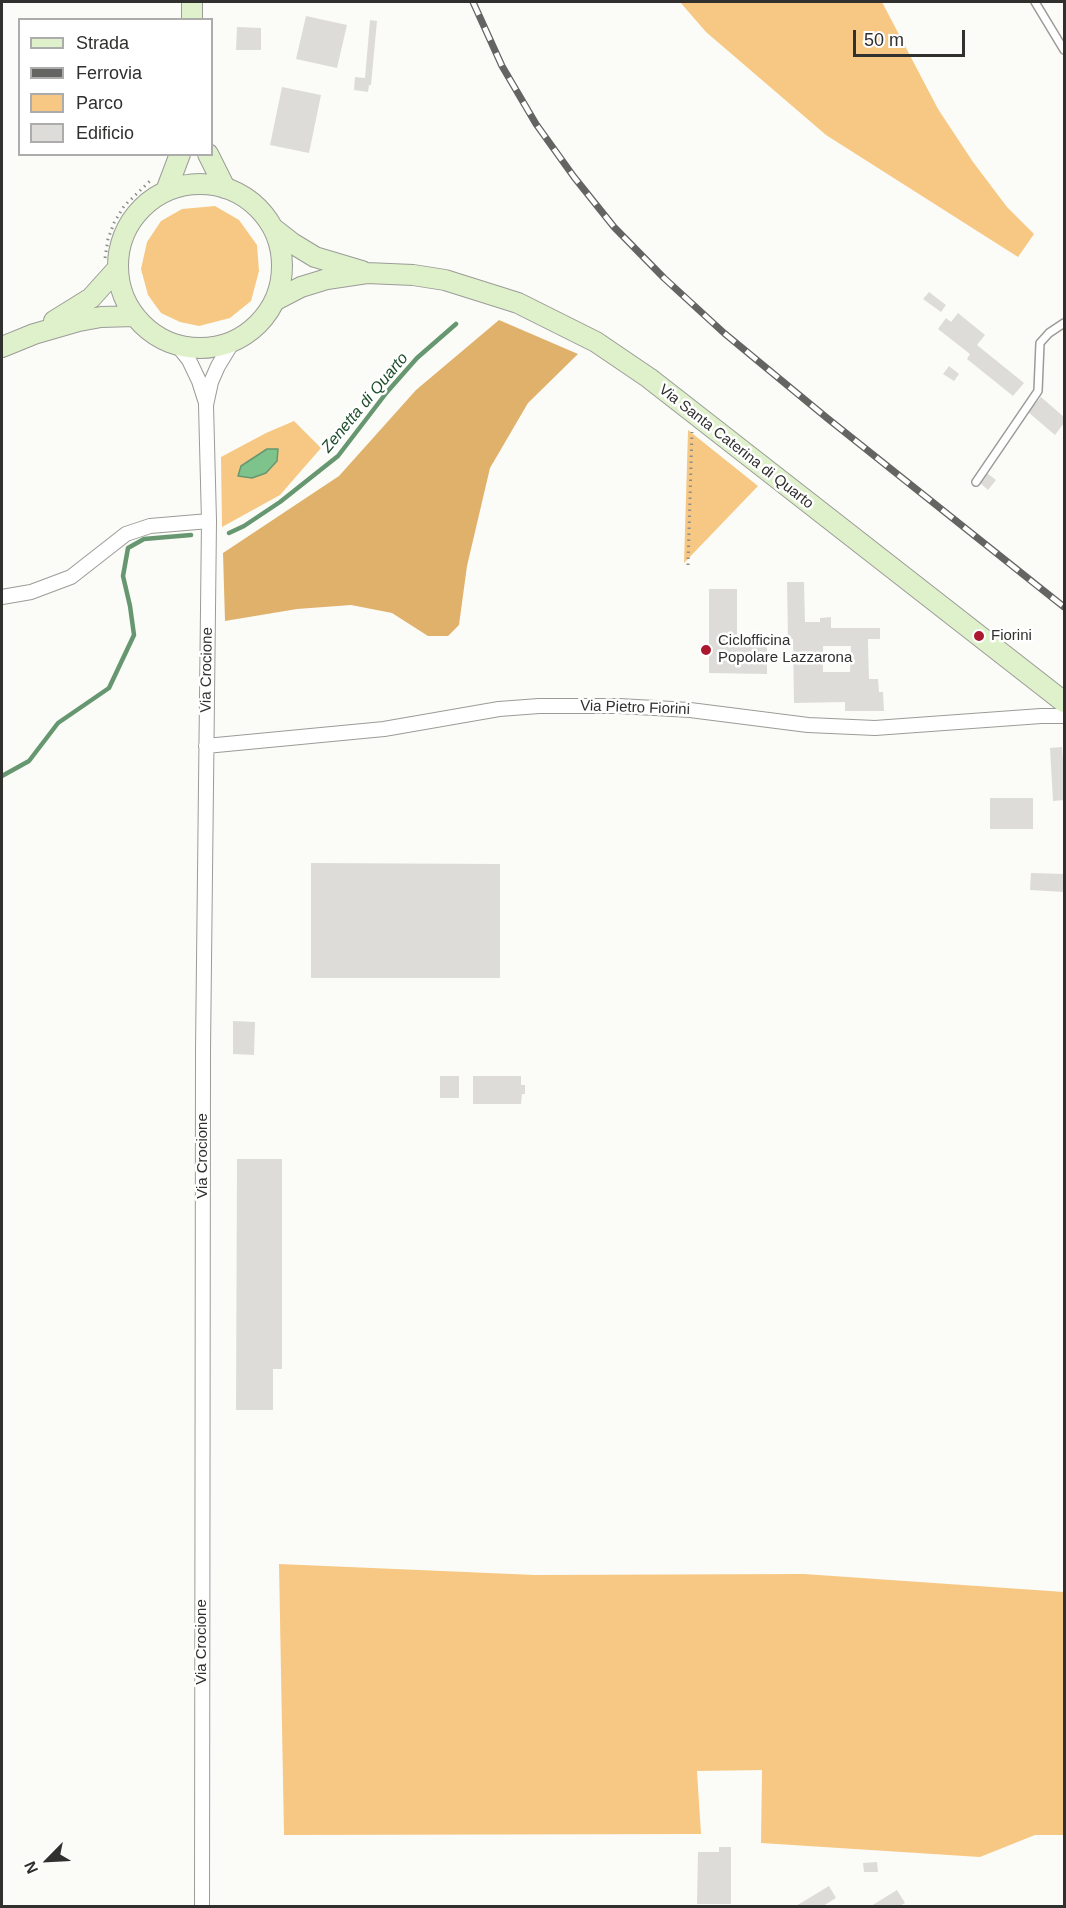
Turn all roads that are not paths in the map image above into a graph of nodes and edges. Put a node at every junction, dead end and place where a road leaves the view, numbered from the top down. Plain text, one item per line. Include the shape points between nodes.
1 (192, 2) edge
2 (1035, 2) edge
3 (192, 18) edge
4 (1065, 50) edge
5 (179, 156) edge
6 (209, 156) edge
7 (160, 184) junction
8 (225, 188) junction
9 (274, 229) junction
10 (111, 265) junction
11 (367, 273) junction
12 (276, 300) junction
13 (135, 316) junction
14 (1065, 323) edge
15 (34, 334) junction
16 (232, 343) junction
17 (177, 345) junction
18 (2, 348) edge
19 (206, 405) junction
20 (976, 482) dead end
21 (209, 521) junction
22 (2, 597) edge
23 (1065, 702) edge
24 (1065, 716) edge
25 (206, 746) junction
26 (202, 1906) edge

1 - 3 main road
2 - 4 lane
5 - 7 main road
6 - 8 main road
7 - 8 main road
7 - 10 main road via 131,222
8 - 9 main road via 254,204
9 - 11 main road, Via Santa Caterina di Quarto via 315,257
9 - 12 main road via 283,264
10 - 13 main road
10 - 15 main road via 91,298
11 - 12 main road, Via Santa Caterina di Quarto via 327,279
11 - 23 main road, Via Santa Caterina di Quarto via 445,280 518,303 596,342 649,378
12 - 16 main road via 258,326
13 - 15 main road via 101,317
13 - 17 main road via 154,334
14 - 20 lane via 1040,343 1038,392
15 - 18 main road
16 - 17 main road via 205,349
16 - 19 street, Via Crocione via 211,382
17 - 19 street, Via Crocione via 189,360
19 - 21 street, Via Crocione
21 - 22 street via 150,526 126,534 71,577
21 - 25 street, Via Crocione
24 - 25 street, Via Pietro Fiorini via 875,728 808,725 690,710 539,706 384,729
25 - 26 street, Via Crocione

